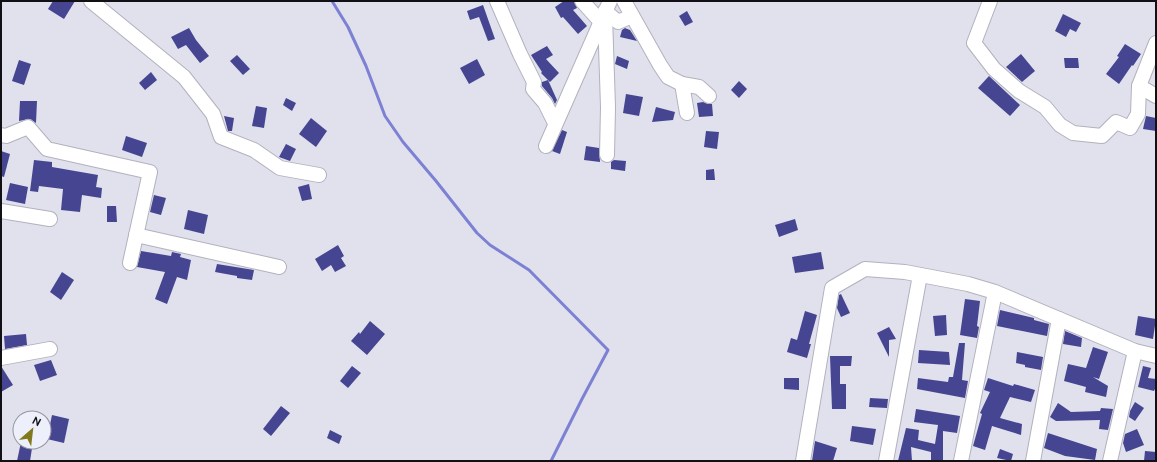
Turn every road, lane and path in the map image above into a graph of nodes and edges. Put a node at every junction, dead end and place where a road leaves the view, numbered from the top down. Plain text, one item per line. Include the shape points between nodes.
1 (91, 1) edge
2 (497, 1) edge
3 (582, 1) edge
4 (624, 1) edge
5 (990, 1) edge
6 (605, 11) edge
7 (632, 16) junction
8 (1156, 42) edge
9 (682, 84) junction
10 (1139, 86) junction
11 (709, 96) dead end
12 (1156, 96) edge
13 (687, 113) dead end
14 (555, 123) junction
15 (1, 135) edge
16 (546, 146) dead end
17 (607, 155) dead end
18 (319, 174) dead end
19 (1, 211) edge
20 (50, 219) dead end
21 (136, 235) junction
22 (130, 263) dead end
23 (279, 267) dead end
24 (920, 275) junction
25 (995, 292) junction
26 (1059, 320) junction
27 (50, 350) dead end
28 (1135, 351) junction
29 (1156, 356) edge
30 (1, 358) edge
31 (803, 461) edge
32 (886, 461) edge
33 (961, 461) edge
34 (1033, 461) edge
35 (1110, 461) edge

1 - 18 street via 184,77 213,114 221,137 254,150 280,168
2 - 14 street via 534,82 533,89 545,103
3 - 6 street
4 - 7 street
5 - 10 street via 974,43 994,69 1019,91 1045,107 1060,125 1073,133 1102,136 1116,122 1130,128 1138,114
6 - 7 street via 618,22
6 - 14 street
6 - 17 street
7 - 9 street via 668,76
8 - 10 street
9 - 11 street via 699,87
9 - 13 street
10 - 12 street
14 - 16 street
15 - 21 street via 6,136 28,127 47,149 150,172
19 - 20 street
21 - 22 street
21 - 23 street
24 - 25 street
24 - 31 street via 865,269 832,288
24 - 32 street
25 - 26 street
25 - 33 street
26 - 28 street
26 - 34 street
27 - 30 street
28 - 29 street
28 - 35 street

